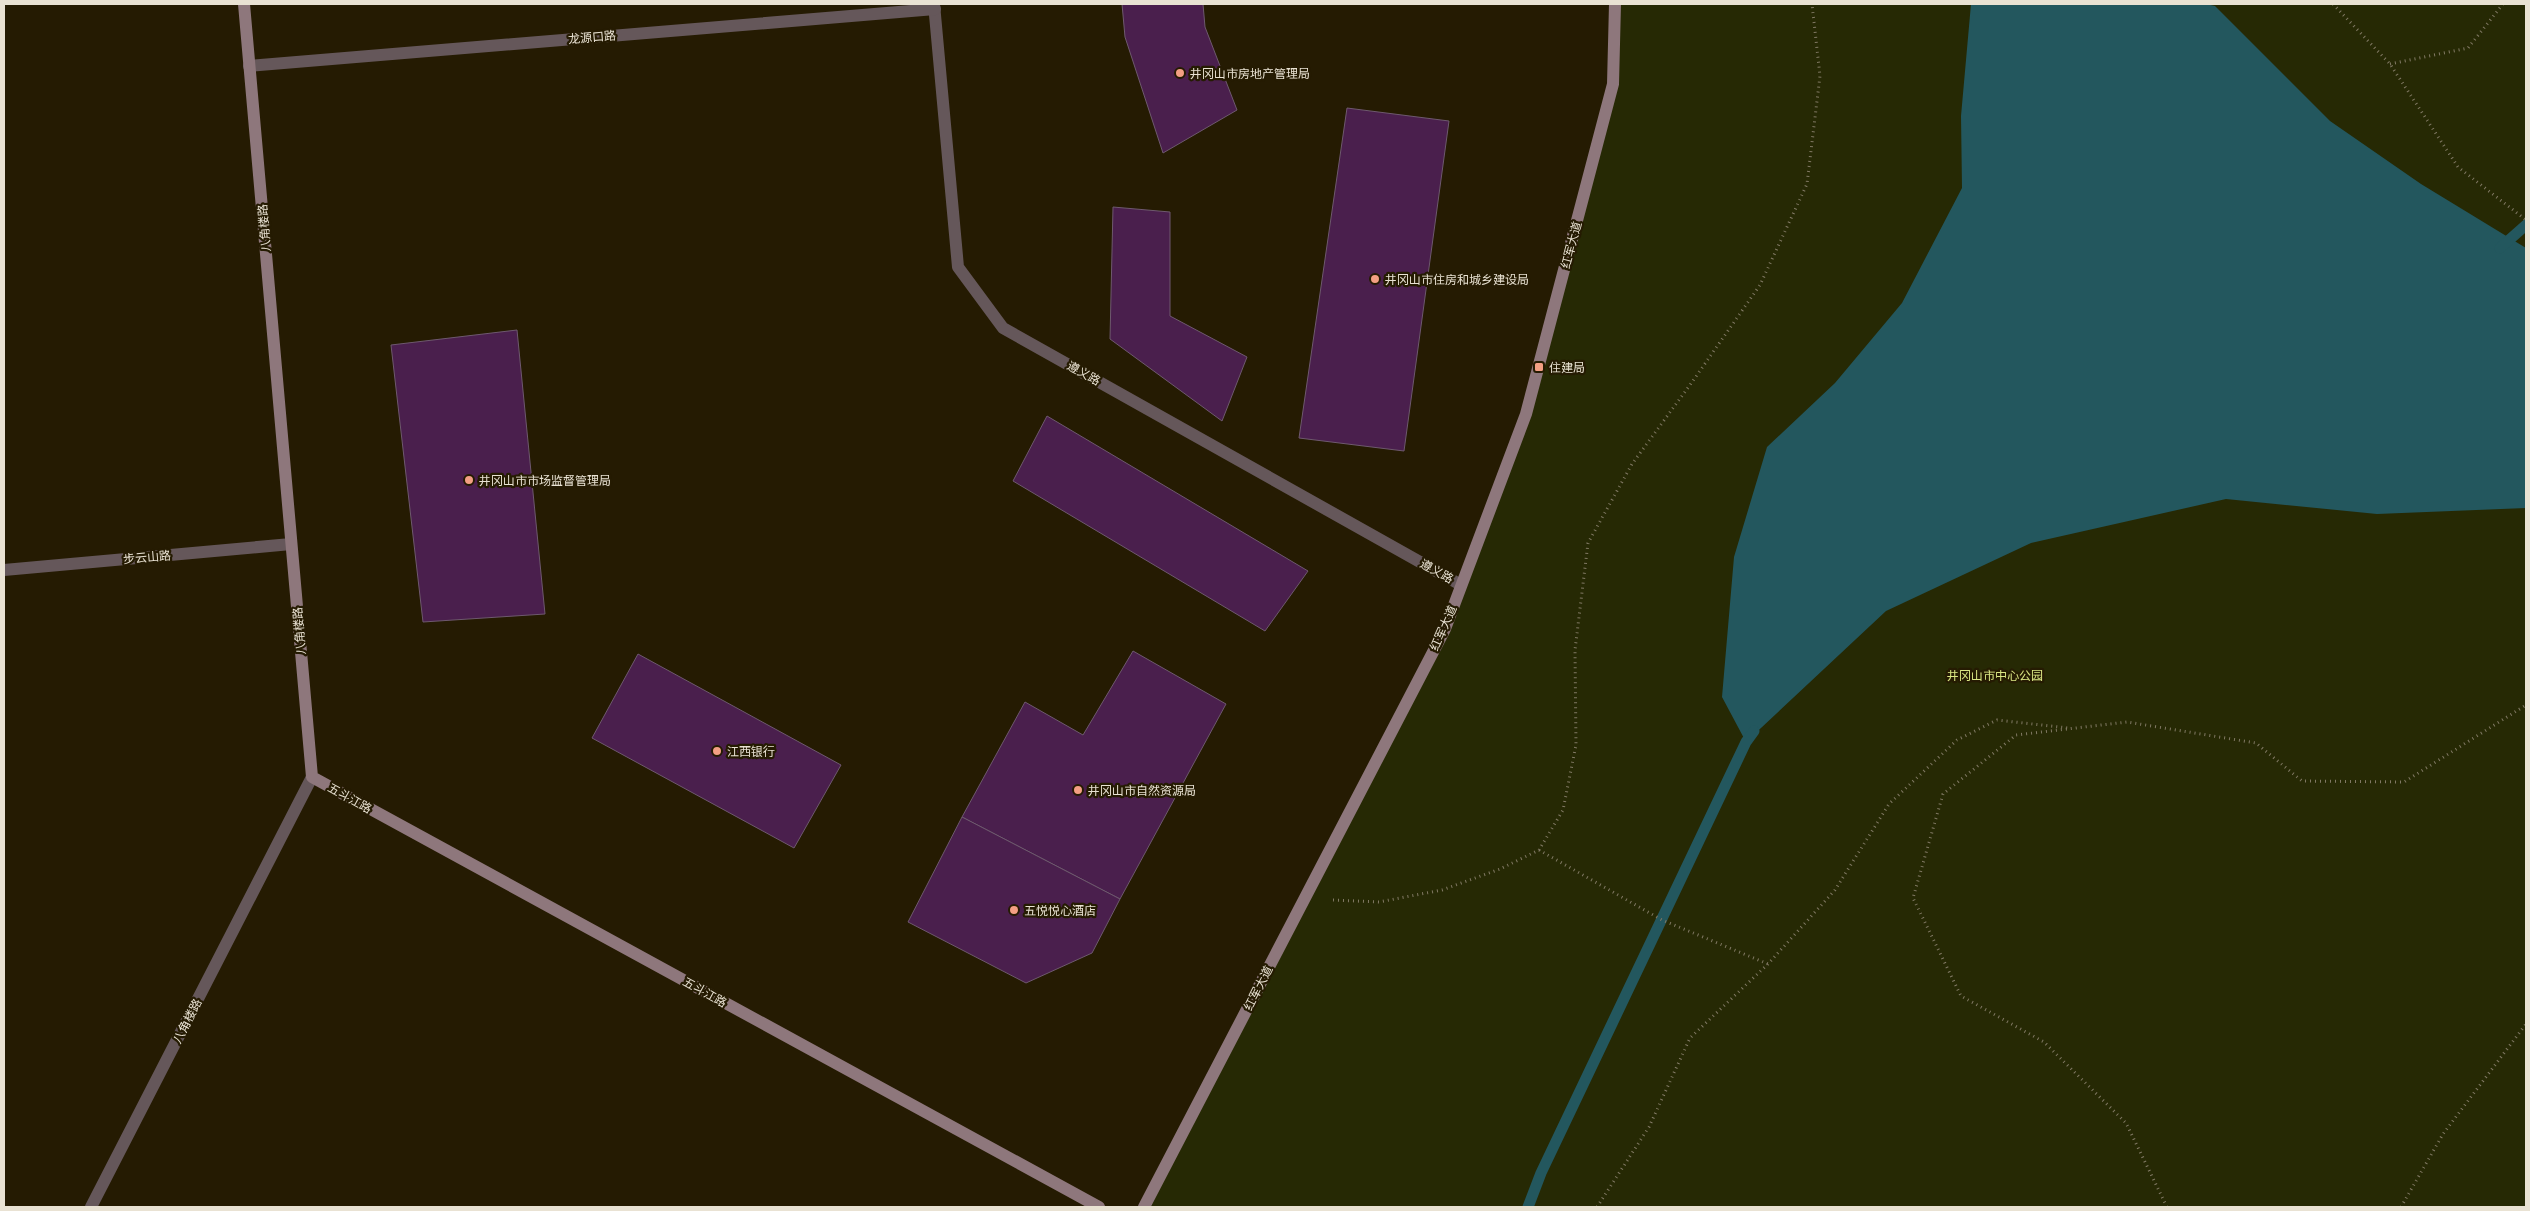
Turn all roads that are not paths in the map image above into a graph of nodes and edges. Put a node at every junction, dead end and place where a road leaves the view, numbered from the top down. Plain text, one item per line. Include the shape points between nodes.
1 (244, 4) edge
2 (1615, 4) edge
3 (934, 6) edge
4 (250, 66) junction
5 (291, 544) junction
6 (4, 570) edge
7 (1461, 585) junction
8 (312, 777) junction
9 (91, 1207) edge
10 (1099, 1207) edge
11 (1144, 1207) edge

1 - 4 street, 八角楼路
2 - 7 street, 红军大道 via 1613,84 1534,386
3 - 4 street, 龙源口路
3 - 7 street, 遵义路 via 958,267 1003,328
4 - 5 street, 八角楼路
5 - 6 street, 步云山路
5 - 8 street, 八角楼路
7 - 11 street, 红军大道 via 1445,629
8 - 9 street, 八角楼路
8 - 10 street, 五斗江路

